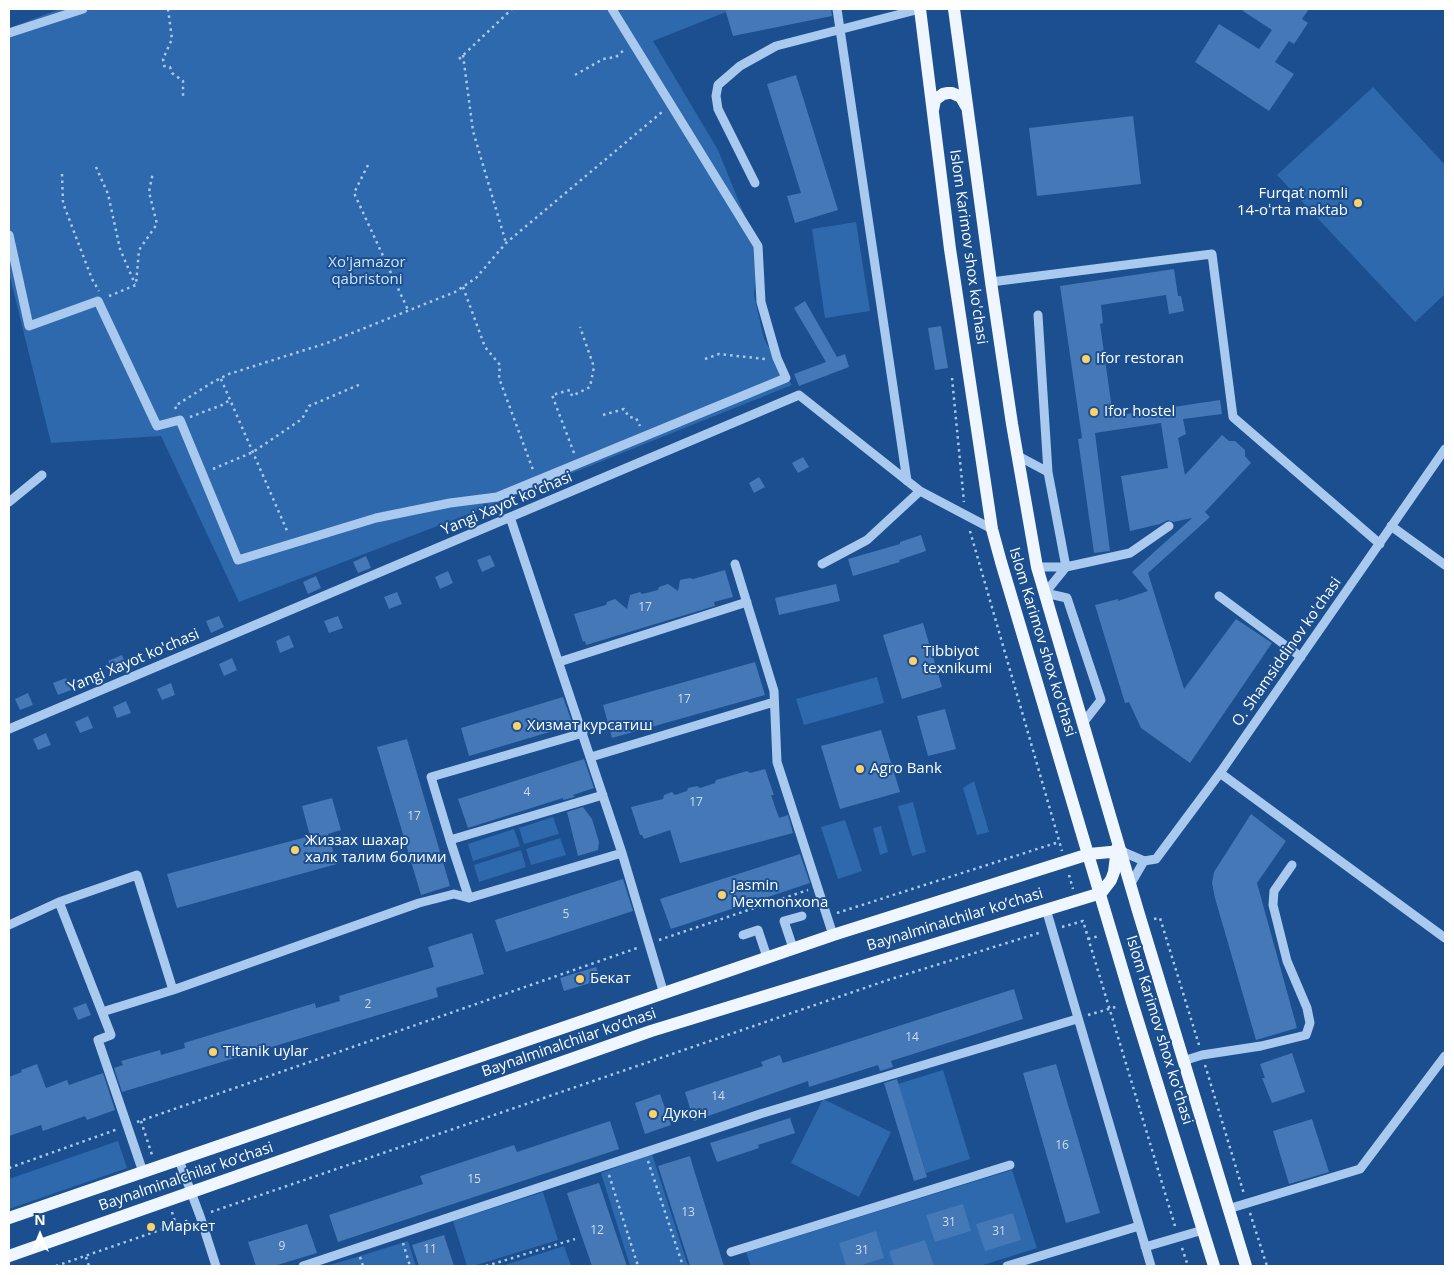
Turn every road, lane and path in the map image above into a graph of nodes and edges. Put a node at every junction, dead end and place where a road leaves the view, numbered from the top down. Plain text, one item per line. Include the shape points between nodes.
1 (83, 9) edge
2 (168, 9) edge
3 (512, 9) edge
4 (612, 9) edge
5 (837, 9) edge
6 (920, 9) edge
7 (954, 9) edge
8 (840, 30) junction
9 (9, 34) edge
10 (633, 43) junction
11 (463, 55) junction
12 (459, 59) dead end
13 (575, 75) dead end
14 (183, 97) dead end
15 (671, 105) junction
16 (966, 106) junction
17 (933, 110) junction
18 (368, 166) dead end
19 (96, 167) dead end
20 (154, 173) dead end
21 (62, 174) dead end
22 (755, 183) dead end
23 (9, 235) edge
24 (506, 243) junction
25 (991, 282) junction
26 (136, 285) junction
27 (463, 287) junction
28 (101, 299) junction
29 (408, 310) junction
30 (1038, 315) dead end
31 (580, 327) dead end
32 (777, 358) junction
33 (705, 359) dead end
34 (952, 378) dead end
35 (221, 379) junction
36 (361, 384) dead end
37 (230, 400) junction
38 (603, 415) dead end
39 (180, 420) junction
40 (644, 436) junction
41 (1445, 449) edge
42 (253, 452) junction
43 (1018, 456) junction
44 (578, 464) junction
45 (1048, 472) junction
46 (202, 473) junction
47 (42, 475) dead end
48 (537, 481) junction
49 (907, 481) junction
50 (920, 491) junction
51 (9, 502) edge
52 (965, 514) junction
53 (510, 518) junction
54 (1169, 526) dead end
55 (1391, 526) junction
56 (992, 529) junction
57 (293, 543) junction
58 (1380, 544) junction
59 (735, 564) dead end
60 (822, 564) dead end
61 (1445, 565) edge
62 (1037, 567) junction
63 (1066, 568) junction
64 (1045, 593) junction
65 (1219, 596) dead end
66 (747, 602) junction
67 (1301, 657) junction
68 (559, 662) junction
69 (774, 702) junction
70 (1083, 723) junction
71 (9, 729) edge
72 (583, 733) junction
73 (591, 757) junction
74 (1220, 773) junction
75 (603, 795) junction
76 (450, 840) junction
77 (1059, 842) junction
78 (1119, 851) junction
79 (622, 853) junction
80 (1089, 854) junction
81 (1144, 861) junction
82 (1065, 862) junction
83 (1292, 865) dead end
84 (1130, 885) junction
85 (817, 886) junction
86 (1101, 893) junction
87 (469, 898) junction
88 (1076, 899) junction
89 (59, 902) junction
90 (1046, 909) junction
91 (802, 916) dead end
92 (827, 916) junction
93 (1160, 918) dead end
94 (1083, 921) junction
95 (9, 926) edge
96 (1052, 930) junction
97 (742, 935) dead end
98 (833, 935) junction
99 (1445, 938) edge
100 (649, 944) junction
101 (793, 948) junction
102 (767, 957) junction
103 (173, 990) junction
104 (664, 994) junction
105 (1132, 1002) junction
106 (1110, 1009) junction
107 (102, 1012) junction
108 (1077, 1019) junction
109 (1202, 1055) junction
110 (1445, 1056) edge
111 (1183, 1061) junction
112 (127, 1126) junction
113 (646, 1153) junction
114 (179, 1160) junction
115 (1010, 1165) dead end
116 (606, 1166) junction
117 (9, 1168) edge
118 (143, 1172) junction
119 (191, 1192) junction
120 (1247, 1204) junction
121 (1228, 1209) junction
122 (200, 1216) junction
123 (9, 1218) edge
124 (1139, 1226) junction
125 (1203, 1230) junction
126 (400, 1235) junction
127 (1179, 1237) junction
128 (576, 1239) dead end
129 (1145, 1247) junction
130 (731, 1252) dead end
131 (9, 1256) edge
132 (86, 1257) junction
133 (56, 1266) edge
134 (89, 1266) edge
135 (216, 1266) edge
136 (303, 1266) edge
137 (410, 1266) edge
138 (486, 1266) edge
139 (638, 1266) edge
140 (683, 1266) edge
141 (1007, 1266) edge
142 (1151, 1266) edge
143 (1188, 1266) edge
144 (1214, 1266) edge
145 (1246, 1266) edge
146 (1267, 1266) edge

1 - 9 street
2 - 14 path via 172,39 163,59 164,66 183,81
3 - 11 path
4 - 10 street
5 - 8 street
6 - 8 street
6 - 17 main road, Islom Karimov shox ko'chasi
7 - 16 main road, Islom Karimov shox ko'chasi
8 - 22 street via 776,46 740,66 718,84 718,109
8 - 49 street
10 - 13 path via 616,57 603,59
10 - 15 street
11 - 12 path
11 - 24 path via 473,131
15 - 24 path
15 - 32 street via 758,246 761,302
16 - 17 main road via 957,94 948,93 935,100
16 - 25 main road, Islom Karimov shox ko'chasi
17 - 56 main road, Islom Karimov shox ko'chasi via 950,249
18 - 29 path via 354,193
19 - 26 path via 108,194 120,249
20 - 26 path via 150,192 157,224 139,250
21 - 28 path via 63,203
23 - 28 street via 29,326
24 - 27 path via 476,278
25 - 43 main road, Islom Karimov shox ko'chasi
25 - 58 street via 1212,254 1234,417
26 - 28 path
27 - 29 path
27 - 48 path via 485,347 500,365 499,378
28 - 39 street via 157,426
29 - 35 path via 327,343
30 - 45 street
31 - 44 path via 594,367 590,387 572,396 570,390 552,395
32 - 33 path via 719,354
32 - 40 street via 786,378
34 - 52 path
35 - 37 path
35 - 39 path via 175,406
36 - 42 path via 309,406 302,420
37 - 39 path
37 - 42 path
38 - 40 path via 624,409 629,416 636,418
39 - 46 street
40 - 44 street
41 - 55 street, O. Shamsiddinov ko'chasi
42 - 46 path
42 - 57 path
43 - 45 street
43 - 62 main road, Islom Karimov shox ko'chasi
44 - 48 street
45 - 63 street
46 - 57 street via 238,560
47 - 51 street
48 - 57 street via 497,497 376,518
49 - 50 street, Yangi Xayot ko'chasi
49 - 53 street, Yangi Xayot ko'chasi via 799,395
50 - 52 street, Yangi Xayot ko'chasi
50 - 60 street via 867,540
52 - 56 street, Yangi Xayot ko'chasi
52 - 77 path
53 - 68 street
53 - 71 street, Yangi Xayot ko'chasi
54 - 63 street via 1130,553
55 - 58 street, O. Shamsiddinov ko'chasi
55 - 61 street
56 - 80 main road, Islom Karimov shox ko'chasi
58 - 67 street, O. Shamsiddinov ko'chasi
59 - 66 street
62 - 63 street
62 - 64 main road, Islom Karimov shox ko'chasi
63 - 64 street
64 - 70 main road, Islom Karimov shox ko'chasi
64 - 70 street via 1067,598 1101,700
65 - 67 street
66 - 68 street
66 - 69 street via 774,690
67 - 74 street, O. Shamsiddinov ko'chasi
68 - 72 street
69 - 73 street
69 - 85 street via 777,762
70 - 78 main road, Islom Karimov shox ko'chasi
72 - 73 street
72 - 76 street via 431,777
73 - 75 street
74 - 81 street, O. Shamsiddinov ko'chasi via 1156,859
74 - 99 street
75 - 76 street
75 - 79 street
76 - 87 street
77 - 82 path
77 - 92 path
78 - 80 main road, Baynalminalchilar ko’chasi
78 - 81 street, Baynalminalchilar ko’chasi
78 - 84 main road, Islom Karimov shox ko'chasi
78 - 86 main road via 1111,880
79 - 87 street
79 - 100 street
80 - 82 main road, Baynalminalchilar ko’chasi
80 - 86 main road, Islom Karimov shox ko'chasi
81 - 84 street
82 - 88 path
82 - 98 main road, Baynalminalchilar ko’chasi
83 - 109 street via 1274,891 1273,905 1287,961 1307,1008 1310,1023 1306,1035
84 - 86 main road, Baynalminalchilar ko’chasi
84 - 111 main road, Islom Karimov shox ko'chasi
85 - 92 street
85 - 100 path
86 - 88 main road, Baynalminalchilar ko’chasi
86 - 105 main road, Islom Karimov shox ko'chasi
87 - 103 street via 454,894 419,903
88 - 90 main road, Baynalminalchilar ko’chasi
88 - 94 path
89 - 95 street
89 - 103 street via 137,875
89 - 107 street
90 - 96 street
90 - 119 main road, Baynalminalchilar ko’chasi via 651,1031
91 - 101 street via 784,921
92 - 98 street
93 - 109 path
94 - 96 path
94 - 106 path
96 - 108 street
96 - 122 path via 888,980
97 - 102 street via 758,930
98 - 101 main road, Baynalminalchilar ko’chasi
100 - 104 street
100 - 112 path
101 - 102 main road, Baynalminalchilar ko’chasi
102 - 104 main road, Baynalminalchilar ko’chasi
103 - 107 street
104 - 114 main road, Baynalminalchilar ko’chasi
105 - 106 path
105 - 125 main road, Islom Karimov shox ko'chasi
106 - 108 path
106 - 127 path
107 - 112 street via 111,1036 98,1040
108 - 113 street via 760,1114
108 - 124 street
109 - 111 street
109 - 120 path
110 - 120 street via 1360,1169
111 - 121 main road, Islom Karimov shox ko'chasi
112 - 117 path
112 - 118 street
113 - 116 street
113 - 140 path
114 - 118 main road, Baynalminalchilar ko’chasi
114 - 119 street
115 - 130 street
116 - 126 street
116 - 139 path
118 - 123 main road, Baynalminalchilar ko’chasi
119 - 122 street
119 - 131 main road, Baynalminalchilar ko’chasi
120 - 121 street
120 - 146 path
121 - 145 main road, Islom Karimov shox ko'chasi
122 - 132 path
122 - 135 street
124 - 129 street
124 - 141 street
125 - 127 street
125 - 144 main road, Islom Karimov shox ko'chasi
126 - 136 street
126 - 137 path
127 - 129 street
127 - 143 path
128 - 138 path
129 - 142 street
132 - 133 path
132 - 134 path

